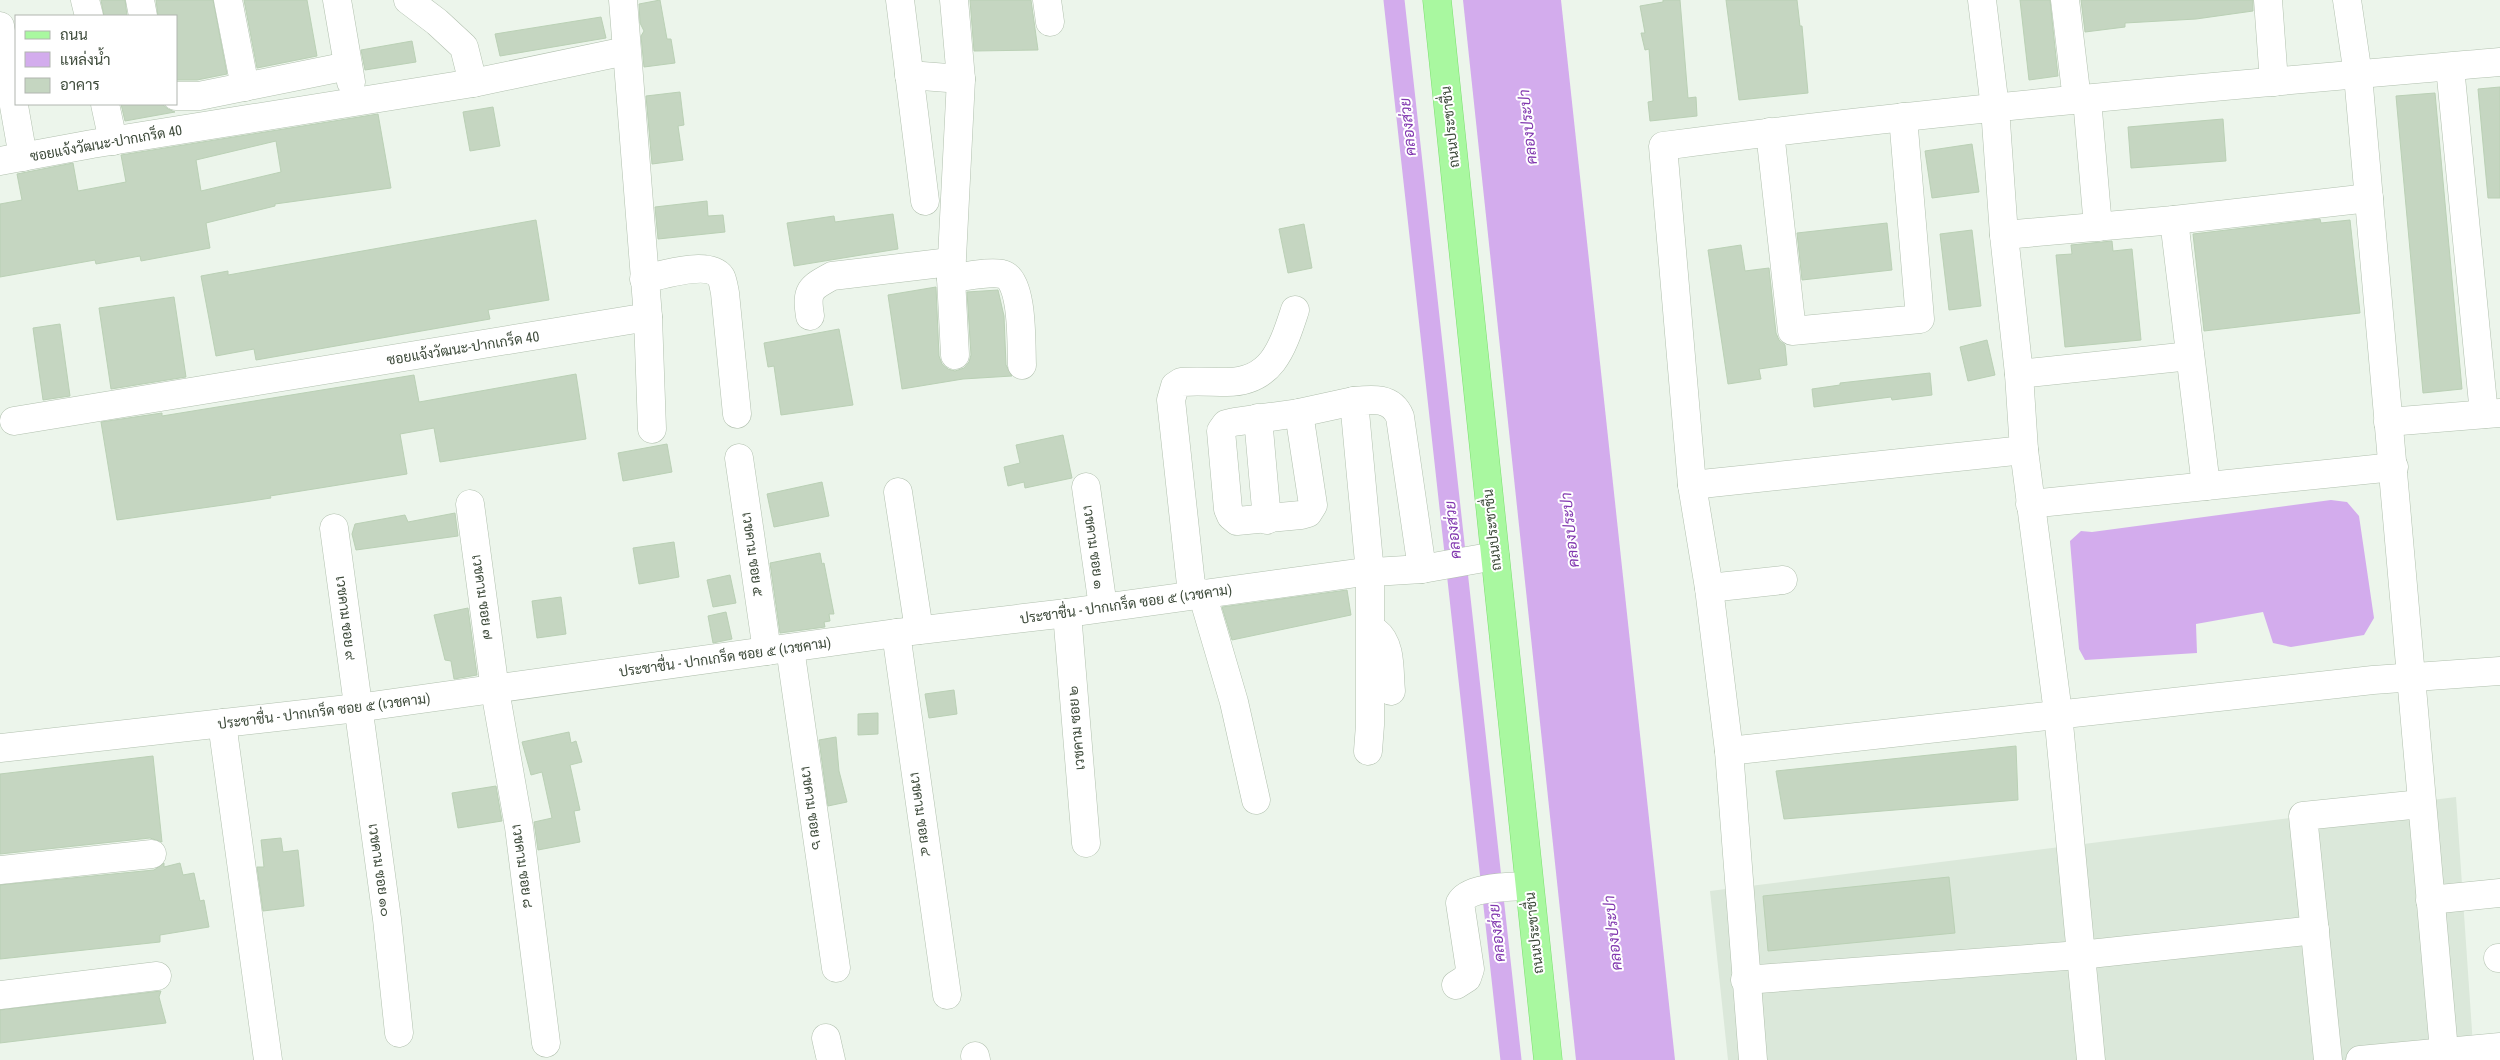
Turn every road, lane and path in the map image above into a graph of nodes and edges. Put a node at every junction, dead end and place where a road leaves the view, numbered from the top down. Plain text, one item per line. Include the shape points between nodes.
1 (85, 0) edge
2 (140, 0) edge
3 (228, 0) edge
4 (337, 0) edge
5 (408, 0) edge
6 (623, 0) edge
7 (900, 0) edge
8 (954, 0) edge
9 (1437, 0) edge
10 (1982, 0) edge
11 (2065, 0) edge
12 (2268, 0) edge
13 (2347, 0) edge
14 (88, 15) edge
15 (143, 15) edge
16 (0, 26) edge
17 (626, 50) junction
18 (2500, 62) edge
19 (348, 66) junction
20 (2450, 67) junction
21 (909, 75) junction
22 (2358, 75) junction
23 (962, 79) junction
24 (2274, 82) junction
25 (473, 83) junction
26 (245, 87) junction
27 (178, 96) edge
28 (2082, 99) junction
29 (354, 101) junction
30 (105, 105) edge
31 (1995, 108) junction
32 (1903, 117) junction
33 (1770, 132) junction
34 (113, 141) junction
35 (11, 159) edge
36 (2369, 198) junction
37 (925, 201) dead end
38 (2174, 220) junction
39 (2098, 226) junction
40 (2004, 235) junction
41 (951, 270) junction
42 (644, 279) junction
43 (1296, 310) dead end
44 (810, 316) dead end
45 (648, 317) junction
46 (955, 356) dead end
47 (2190, 356) junction
48 (1022, 365) dead end
49 (2019, 374) junction
50 (1354, 400) junction
51 (1299, 413) junction
52 (737, 414) dead end
53 (2492, 414) edge
54 (1258, 418) junction
55 (14, 421) dead end
56 (2388, 422) junction
57 (652, 429) dead end
58 (2024, 450) junction
59 (739, 458) dead end
60 (2394, 467) junction
61 (1692, 484) junction
62 (2206, 486) junction
63 (1086, 487) dead end
64 (898, 492) dead end
65 (470, 504) dead end
66 (2030, 504) junction
67 (1267, 520) junction
68 (334, 528) dead end
69 (1488, 557) junction
70 (1422, 569) junction
71 (1370, 573) junction
72 (1783, 580) dead end
73 (1709, 588) junction
74 (1197, 594) junction
75 (1103, 607) junction
76 (1067, 613) junction
77 (1368, 627) junction
78 (907, 631) junction
79 (779, 649) junction
80 (2500, 670) edge
81 (2412, 678) junction
82 (495, 690) junction
83 (1391, 691) dead end
84 (357, 708) junction
85 (2058, 713) junction
86 (222, 723) junction
87 (0, 748) edge
88 (1368, 751) dead end
89 (1729, 751) junction
90 (1256, 800) dead end
91 (2421, 804) junction
92 (1086, 843) dead end
93 (152, 854) dead end
94 (0, 870) edge
95 (1520, 887) junction
96 (2500, 893) edge
97 (2430, 900) junction
98 (2315, 930) junction
99 (2080, 955) junction
100 (836, 968) dead end
101 (157, 976) dead end
102 (1745, 980) junction
103 (1456, 985) dead end
104 (0, 994) edge
105 (947, 995) dead end
106 (400, 1033) dead end
107 (546, 1043) dead end
108 (2500, 1047) edge
109 (2443, 1056) edge
110 (268, 1060) edge
111 (1548, 1060) edge
112 (1753, 1060) edge
113 (2091, 1060) edge
114 (2328, 1060) edge
115 (2360, 1060) edge

1 - 14 street
2 - 15 street
3 - 26 street
4 - 19 street
5 - 25 street via 464,47
6 - 17 street
7 - 21 street
8 - 23 street
9 - 69 main road, ถนนประชาชื่น
10 - 31 street
11 - 28 street
12 - 24 street
13 - 22 street
16 - 35 street
17 - 25 street, ซอยแจ้งวัฒนะ-ปากเกร็ด 40
17 - 42 street
18 - 20 street
19 - 26 street
19 - 29 street
20 - 22 street
20 - 53 street
21 - 23 street
21 - 37 street
22 - 24 street
22 - 36 street
23 - 41 street
24 - 28 street
25 - 29 street, ซอยแจ้งวัฒนะ-ปากเกร็ด 40
26 - 27 street via 199,96
28 - 31 street
28 - 39 street
29 - 34 street, ซอยแจ้งวัฒนะ-ปากเกร็ด 40
30 - 34 street
31 - 32 street
31 - 40 street
32 - 33 street
32 - 33 street via 1920,318 1792,331
33 - 61 street via 1663,146
34 - 35 street, ซอยแจ้งวัฒนะ-ปากเกร็ด 40
36 - 38 street
36 - 56 street
38 - 39 street
38 - 47 street
39 - 40 street
40 - 49 street
41 - 44 street via 832,276 815,286 808,299
41 - 46 street
41 - 48 street via 1002,274 1011,280 1018,300
42 - 45 street
42 - 52 street via 698,269 711,270 721,278
43 - 74 street via 1280,352 1266,369 1248,380 1181,382 1172,392
45 - 55 street, ซอยแจ้งวัฒนะ-ปากเกร็ด 40
45 - 57 street
47 - 49 street
47 - 62 street
49 - 58 street
50 - 51 street
50 - 70 street via 1374,399 1396,407
50 - 71 street
51 - 54 street
51 - 67 street via 1313,505 1308,513
53 - 56 street
54 - 67 street
54 - 67 street via 1226,424 1221,430 1221,442 1231,516 1237,521
56 - 60 street
58 - 61 street
58 - 66 street
59 - 79 street, เวชคาม ซอย ๕
60 - 62 street
60 - 81 street
61 - 73 street
62 - 66 street
63 - 75 street, เวชคาม ซอย ๑
64 - 78 street, เวชคาม ซอย ๔
65 - 82 street, เวชคาม ซอย ๗
66 - 85 street
68 - 84 street, เวชคาม ซอย ๙
69 - 70 street, ประชาชื่น - ปากเกร็ด ซอย ๕ (เวชคาม)
69 - 95 main road, ถนนประชาชื่น
70 - 71 street, ประชาชื่น - ปากเกร็ด ซอย ๕ (เวชคาม)
71 - 74 street, ประชาชื่น - ปากเกร็ด ซอย ๕ (เวชคาม)
71 - 77 street
72 - 73 street
73 - 89 street
74 - 75 street, ประชาชื่น - ปากเกร็ด ซอย ๕ (เวชคาม)
74 - 90 street via 1234,702
75 - 76 street, ประชาชื่น - ปากเกร็ด ซอย ๕ (เวชคาม)
76 - 78 street, ประชาชื่น - ปากเกร็ด ซอย ๕ (เวชคาม)
76 - 92 street, เวชคาม ซอย ๒
77 - 83 street via 1384,639
77 - 88 street
78 - 79 street, ประชาชื่น - ปากเกร็ด ซอย ๕ (เวชคาม)
78 - 105 street, เวชคาม ซอย ๔
79 - 82 street, ประชาชื่น - ปากเกร็ด ซอย ๕ (เวชคาม)
79 - 100 street, เวชคาม ซอย ๖
80 - 81 street
81 - 85 street
81 - 91 street
82 - 84 street, ประชาชื่น - ปากเกร็ด ซอย ๕ (เวชคาม)
82 - 107 street, เวชคาม ซอย ๘ via 519,827
84 - 86 street, ประชาชื่น - ปากเกร็ด ซอย ๕ (เวชคาม)
84 - 106 street, เวชคาม ซอย ๑๐
85 - 89 street
85 - 99 street
86 - 87 street, ประชาชื่น - ปากเกร็ด ซอย ๕ (เวชคาม)
86 - 110 street
89 - 102 street
91 - 97 street
91 - 98 street via 2303,816
93 - 94 street
95 - 103 street via 1475,892 1466,895 1460,903 1470,969 1467,978
95 - 111 main road, ถนนประชาชื่น
96 - 97 street
97 - 109 street
98 - 99 street
98 - 114 street
99 - 102 street
99 - 113 street
101 - 104 street
102 - 112 street
108 - 109 street
109 - 115 street

